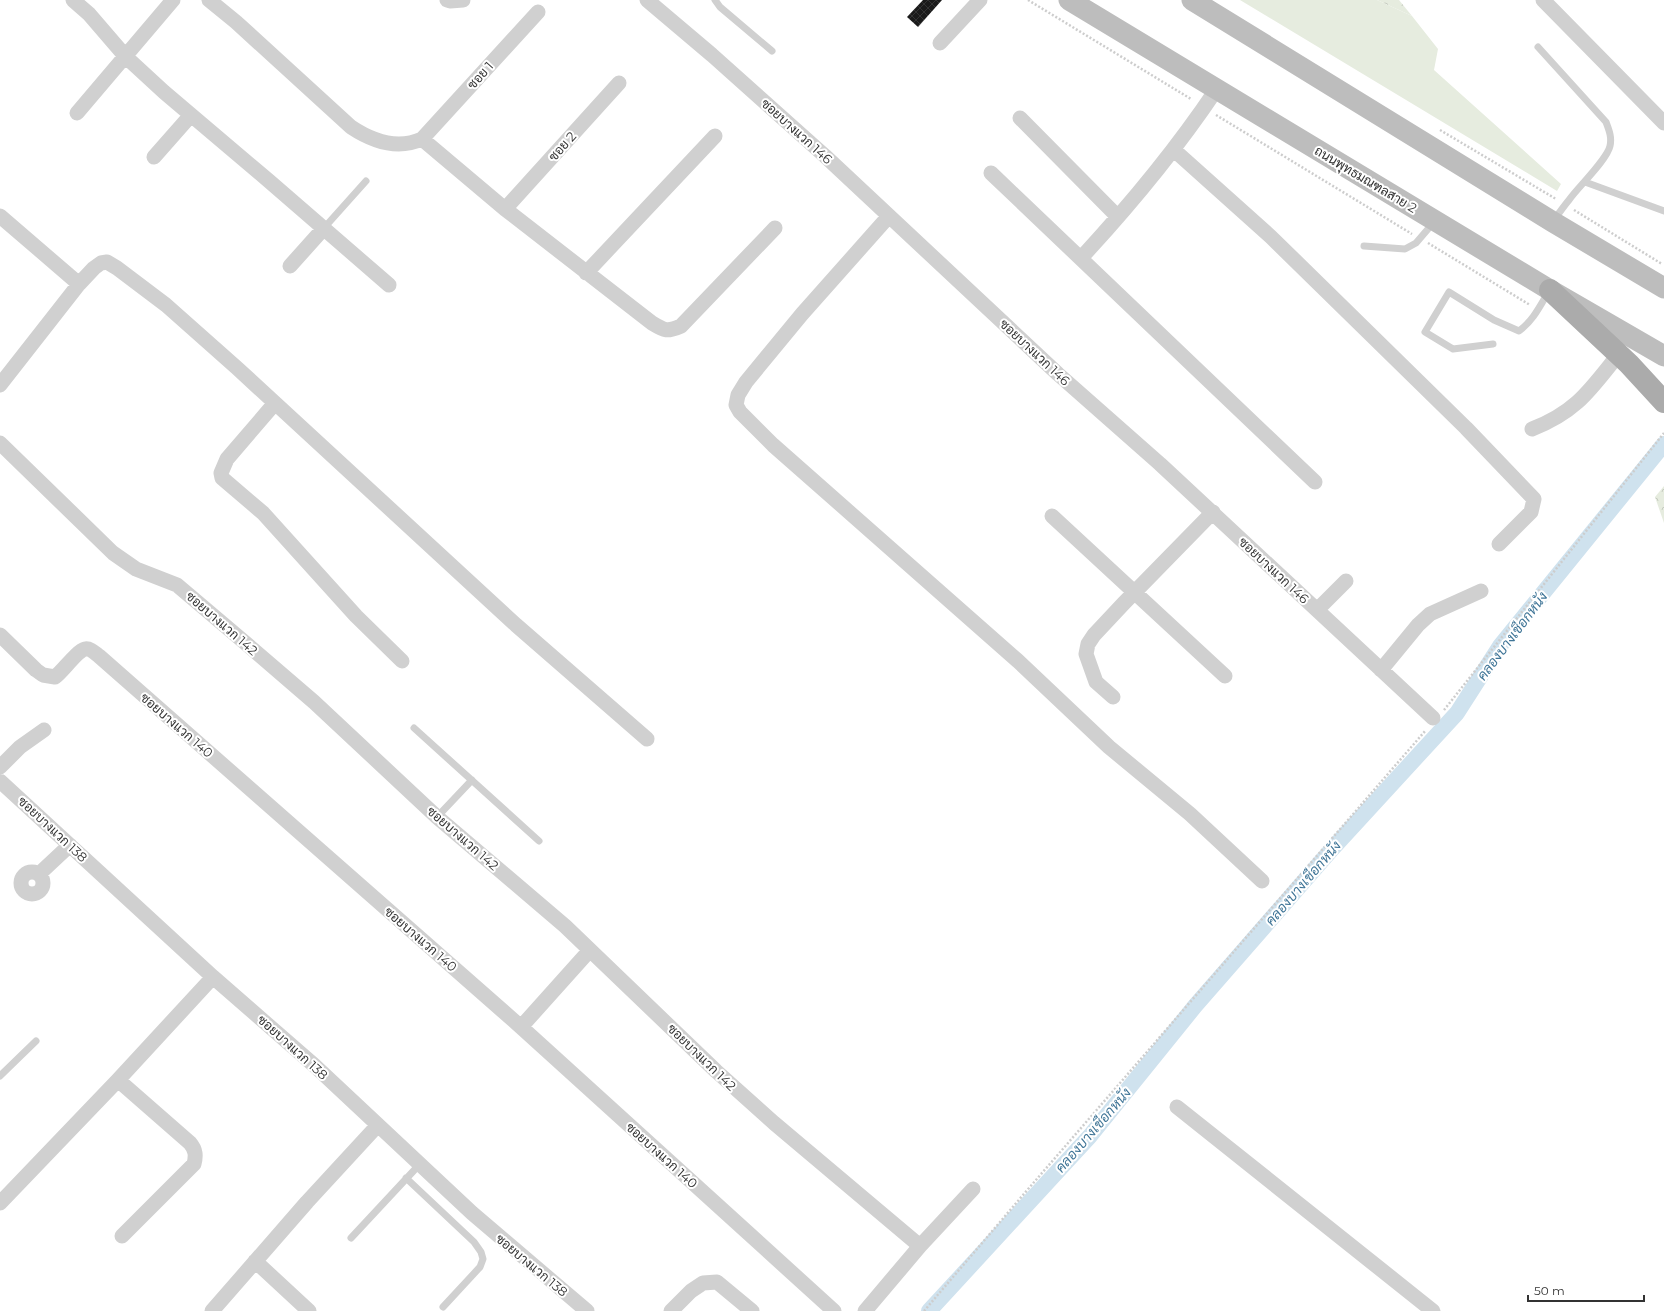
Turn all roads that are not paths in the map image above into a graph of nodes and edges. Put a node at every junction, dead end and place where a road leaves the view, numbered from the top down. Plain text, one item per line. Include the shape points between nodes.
1 (72, 0) edge
2 (173, 0) edge
3 (209, 0) edge
4 (447, 0) edge
5 (462, 0) edge
6 (647, 0) edge
7 (715, 0) edge
8 (980, 0) edge
9 (1069, 0) edge
10 (1192, 0) edge
11 (1543, 0) edge
12 (538, 12) dead end
13 (940, 43) dead end
14 (1538, 47) dead end
15 (772, 51) dead end
16 (126, 57) junction
17 (619, 84) dead end
18 (1216, 90) junction
19 (77, 112) dead end
20 (191, 115) junction
21 (1020, 118) dead end
22 (1664, 123) edge
23 (715, 136) dead end
24 (422, 139) junction
25 (1174, 150) junction
26 (154, 157) dead end
27 (992, 173) dead end
28 (366, 181) dead end
29 (1585, 182) junction
30 (505, 209) junction
31 (1664, 211) edge
32 (0, 216) edge
33 (889, 216) junction
34 (1118, 217) junction
35 (1436, 220) junction
36 (1553, 222) junction
37 (324, 228) junction
38 (775, 228) dead end
39 (1364, 246) dead end
40 (1081, 258) junction
41 (290, 266) dead end
42 (586, 273) junction
43 (79, 284) junction
44 (389, 285) dead end
45 (1664, 288) edge
46 (1550, 290) junction
47 (1493, 344) dead end
48 (1618, 355) junction
49 (1664, 356) edge
50 (0, 385) edge
51 (1664, 402) edge
52 (275, 404) junction
53 (1532, 429) dead end
54 (0, 443) edge
55 (1315, 482) dead end
56 (1213, 512) junction
57 (1052, 516) dead end
58 (1499, 544) dead end
59 (1346, 581) dead end
60 (1481, 591) dead end
61 (1136, 592) junction
62 (1317, 610) junction
63 (0, 635) edge
64 (402, 661) dead end
65 (1381, 670) junction
66 (1225, 676) dead end
67 (1113, 697) dead end
68 (1434, 720) road end
69 (414, 728) dead end
70 (44, 730) dead end
71 (647, 739) dead end
72 (0, 767) edge
73 (472, 780) junction
74 (0, 781) edge
75 (437, 817) junction
76 (539, 841) dead end
77 (70, 845) junction
78 (39, 874) dead end
79 (1262, 881) dead end
80 (590, 950) junction
81 (213, 977) junction
82 (521, 1027) junction
83 (36, 1041) dead end
84 (0, 1076) edge
85 (118, 1080) junction
86 (1177, 1106) dead end
87 (378, 1125) junction
88 (419, 1165) junction
89 (406, 1178) junction
90 (973, 1189) dead end
91 (0, 1203) edge
92 (122, 1236) dead end
93 (351, 1238) dead end
94 (920, 1246) junction
95 (255, 1261) junction
96 (443, 1307) dead end
97 (212, 1311) edge
98 (309, 1311) edge
99 (587, 1311) edge
100 (671, 1311) edge
101 (752, 1311) edge
102 (834, 1311) edge
103 (866, 1311) edge
104 (1433, 1311) edge

1 - 16 street via 89,14
2 - 16 street
3 - 24 street via 338,116 365,136 399,144
4 - 5 street
6 - 33 street, ซอยบางแวก 146 via 712,55
7 - 15 lane
8 - 13 street
9 - 18 main road, ถนนพุทธมณฑลสาย 2
10 - 36 main road
11 - 22 street
12 - 24 street, ซอย 1
14 - 29 lane via 1606,122 1610,133 1610,147
16 - 19 street
16 - 20 street
17 - 30 street, ซอย 2
18 - 25 street
18 - 35 main road, ถนนพุทธมณฑลสาย 2
20 - 26 street
20 - 37 street
21 - 34 street
23 - 42 street
24 - 30 street
25 - 34 street
25 - 58 street via 1277,243 1534,499 1531,512
27 - 40 street
28 - 37 lane
29 - 31 lane
29 - 36 lane
30 - 42 street
32 - 43 street
33 - 56 street, ซอยบางแวก 146 via 1058,374
33 - 79 street via 746,382 736,404 740,412 773,445 1018,661 1109,747 1190,814
34 - 40 street
35 - 39 lane via 1416,243 1405,249
35 - 46 main road, ถนนพุทธมณฑลสาย 2
36 - 45 main road
37 - 41 street
37 - 44 street
38 - 42 street via 681,326 670,331 652,323
40 - 55 street
43 - 50 street
43 - 52 street via 100,263 107,262 117,268 166,305
46 - 47 lane via 1527,326 1519,332 1449,292 1425,332 1453,349
46 - 48 main road
46 - 49 main road, ถนนพุทธมณฑลสาย 2
48 - 51 main road
48 - 53 street via 1582,399 1567,412 1551,422
52 - 64 street via 227,459 220,473 222,478 263,513 356,616
52 - 71 street via 516,626
54 - 75 street, ซอยบางแวก 142 via 113,553 136,569 177,585 192,596 314,702
56 - 61 street
56 - 62 street, ซอยบางแวก 146
57 - 61 street
59 - 62 street
60 - 65 street via 1430,614
61 - 66 street
61 - 67 street via 1094,635 1086,650 1096,682
62 - 65 street, ซอยบางแวก 146
63 - 82 street, ซอยบางแวก 140 via 43,675 55,677 85,649 99,656
65 - 68 street, ซอยบางแวก 146
69 - 73 lane
70 - 72 street via 20,747
73 - 75 lane
73 - 76 lane
74 - 77 street, ซอยบางแวก 138
75 - 80 street, ซอยบางแวก 142
77 - 78 street
77 - 81 street, ซอยบางแวก 138
80 - 82 street
80 - 94 street, ซอยบางแวก 142 via 768,1118
81 - 85 street
81 - 87 street, ซอยบางแวก 138
82 - 102 street, ซอยบางแวก 140
83 - 84 lane
85 - 91 street
85 - 92 street via 190,1143 195,1149 196,1157 194,1164
86 - 104 street
87 - 88 street, ซอยบางแวก 138
87 - 95 street
88 - 89 lane
88 - 99 street, ซอยบางแวก 138
89 - 93 lane
89 - 96 lane via 474,1242 481,1252 483,1259 480,1267
90 - 94 street
94 - 103 street
95 - 97 street
95 - 98 street
100 - 101 street via 703,1283 717,1282

